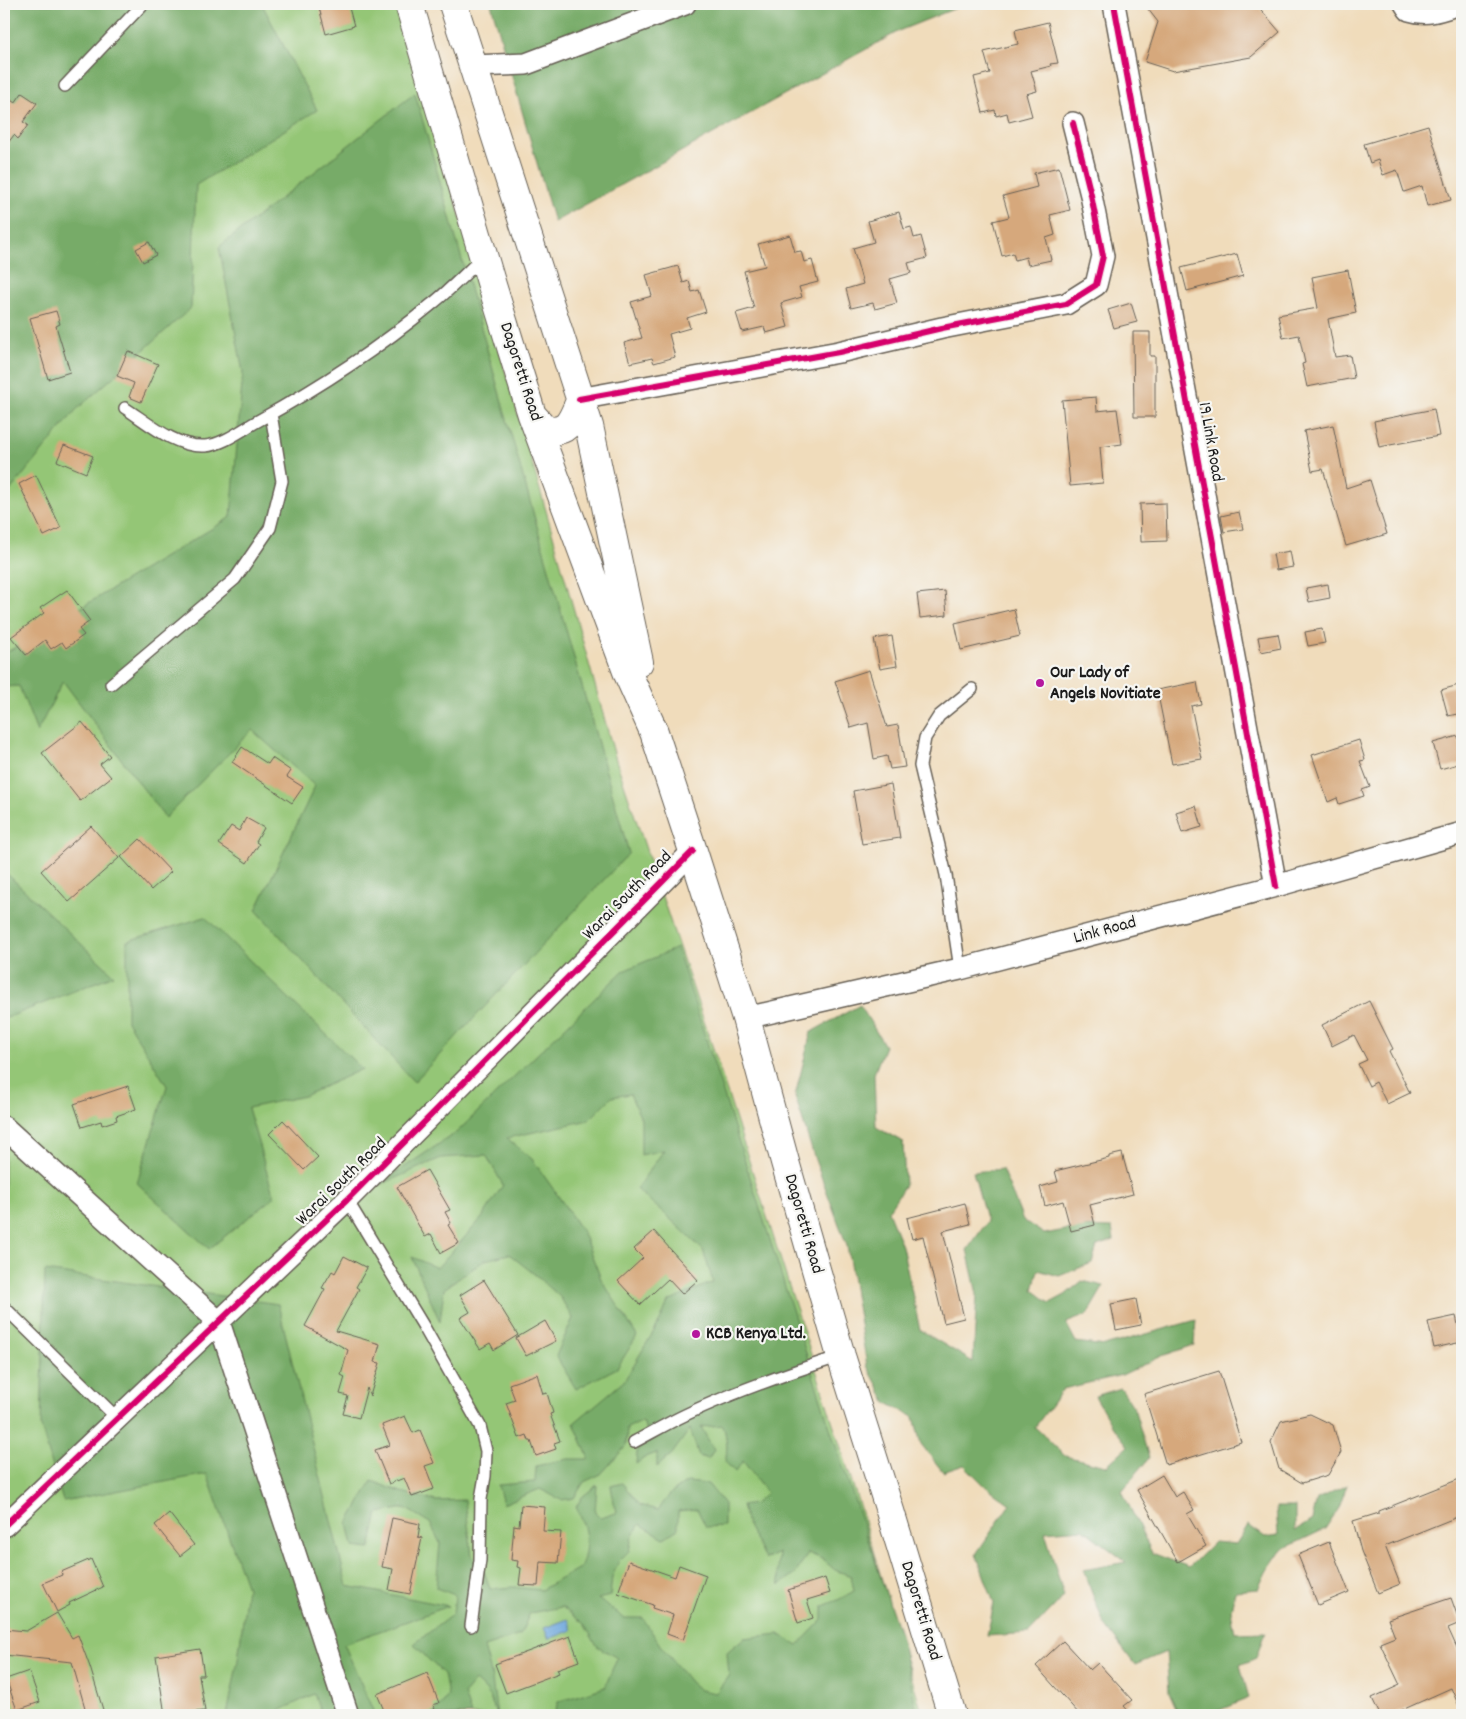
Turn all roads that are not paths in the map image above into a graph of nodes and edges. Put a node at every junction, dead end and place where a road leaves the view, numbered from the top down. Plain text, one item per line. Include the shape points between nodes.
1 (142, 4) edge
2 (409, 4) edge
3 (453, 4) edge
4 (685, 4) edge
5 (1114, 4) edge
6 (1404, 4) edge
7 (1459, 4) edge
8 (472, 66) junction
9 (65, 86) dead end
10 (1073, 123) dead end
11 (484, 257) junction
12 (579, 400) junction
13 (125, 408) dead end
14 (271, 414) junction
15 (532, 414) junction
16 (111, 684) dead end
17 (972, 689) dead end
18 (654, 732) junction
19 (1462, 833) edge
20 (693, 851) junction
21 (1276, 886) junction
22 (960, 969) junction
23 (746, 1018) junction
24 (4, 1126) edge
25 (347, 1200) junction
26 (4, 1307) edge
27 (219, 1322) junction
28 (841, 1356) junction
29 (117, 1418) junction
30 (634, 1442) dead end
31 (4, 1526) edge
32 (471, 1626) dead end
33 (348, 1715) edge
34 (952, 1715) edge

1 - 9 lane
2 - 11 main road, Dagoretti Road
3 - 8 main road, Dagoretti Road
4 - 8 street via 526,64
5 - 21 street, 19 Link Road
6 - 7 street via 1409,10 1421,14
8 - 12 main road, Dagoretti Road
10 - 12 street via 1103,256 1096,285 1066,304 839,352
11 - 14 lane via 433,304 374,349
11 - 15 main road, Dagoretti Road
12 - 15 main road via 571,420 560,430 546,430
12 - 18 main road, Dagoretti Road via 589,426
13 - 14 lane via 187,445 206,446 222,441
14 - 16 lane via 282,481 270,528 235,579
15 - 18 main road, Dagoretti Road via 628,674
17 - 22 lane via 939,716 925,738 920,766 946,876
18 - 20 main road, Dagoretti Road
19 - 21 street, Link Road
20 - 23 main road, Dagoretti Road
20 - 25 street, Warai South Road
21 - 22 street, Link Road
22 - 23 street, Link Road
23 - 28 main road, Dagoretti Road
24 - 27 street
25 - 27 street, Warai South Road
25 - 32 lane via 480,1426 486,1451 485,1476 481,1499 480,1560
26 - 29 lane
27 - 29 street, Warai South Road
27 - 33 street
28 - 30 lane via 718,1400
28 - 34 main road, Dagoretti Road
29 - 31 street, Warai South Road

